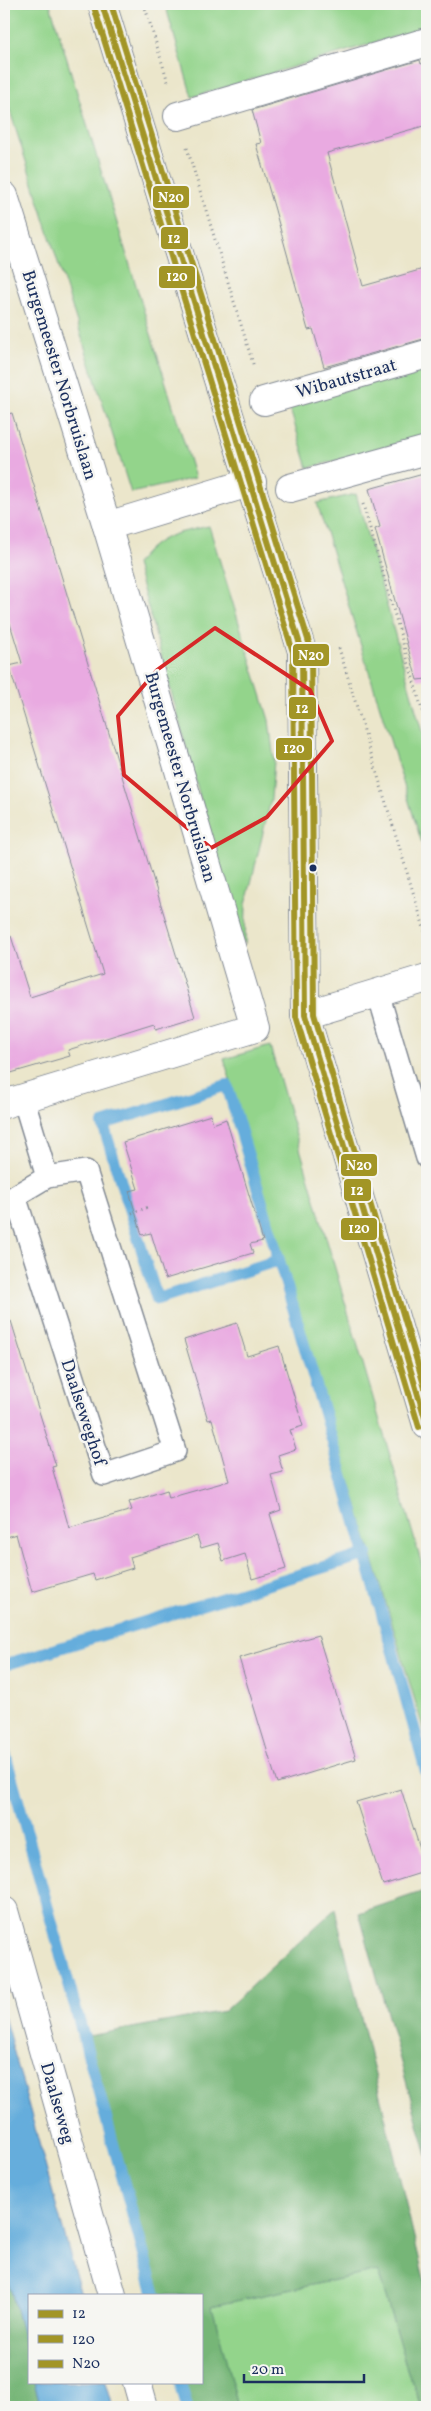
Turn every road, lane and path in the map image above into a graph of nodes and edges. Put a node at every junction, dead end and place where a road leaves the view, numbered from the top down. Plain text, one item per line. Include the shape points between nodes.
1 (102, 4) edge
2 (427, 42) edge
3 (178, 116) dead end
4 (4, 196) edge
5 (427, 354) edge
6 (264, 401) dead end
7 (427, 450) edge
8 (354, 470) junction
9 (252, 482) junction
10 (290, 488) dead end
11 (107, 526) junction
12 (427, 727) edge
13 (427, 978) edge
14 (378, 992) junction
15 (304, 1015) junction
16 (13, 1101) edge
17 (427, 1158) edge
18 (47, 1177) junction
19 (150, 1207) dead end
20 (131, 1213) dead end
21 (427, 1425) edge
22 (4, 1911) edge
23 (112, 2294) edge
24 (138, 2384) edge
25 (144, 2407) edge

1 - 9 street
2 - 3 street
4 - 11 street, Burgemeester Norbruislaan
5 - 6 street, Wibautstraat
7 - 8 street
8 - 10 street
8 - 12 path
9 - 11 street
9 - 15 street via 302,651
11 - 16 street, Burgemeester Norbruislaan via 256,1028
13 - 14 street
14 - 15 street
14 - 17 lane
15 - 21 street
16 - 18 lane
18 - 18 lane, Daalseweghof via 86,1171 175,1451 104,1475 15,1196
19 - 20 path
22 - 23 street, Daalseweg
24 - 25 street

